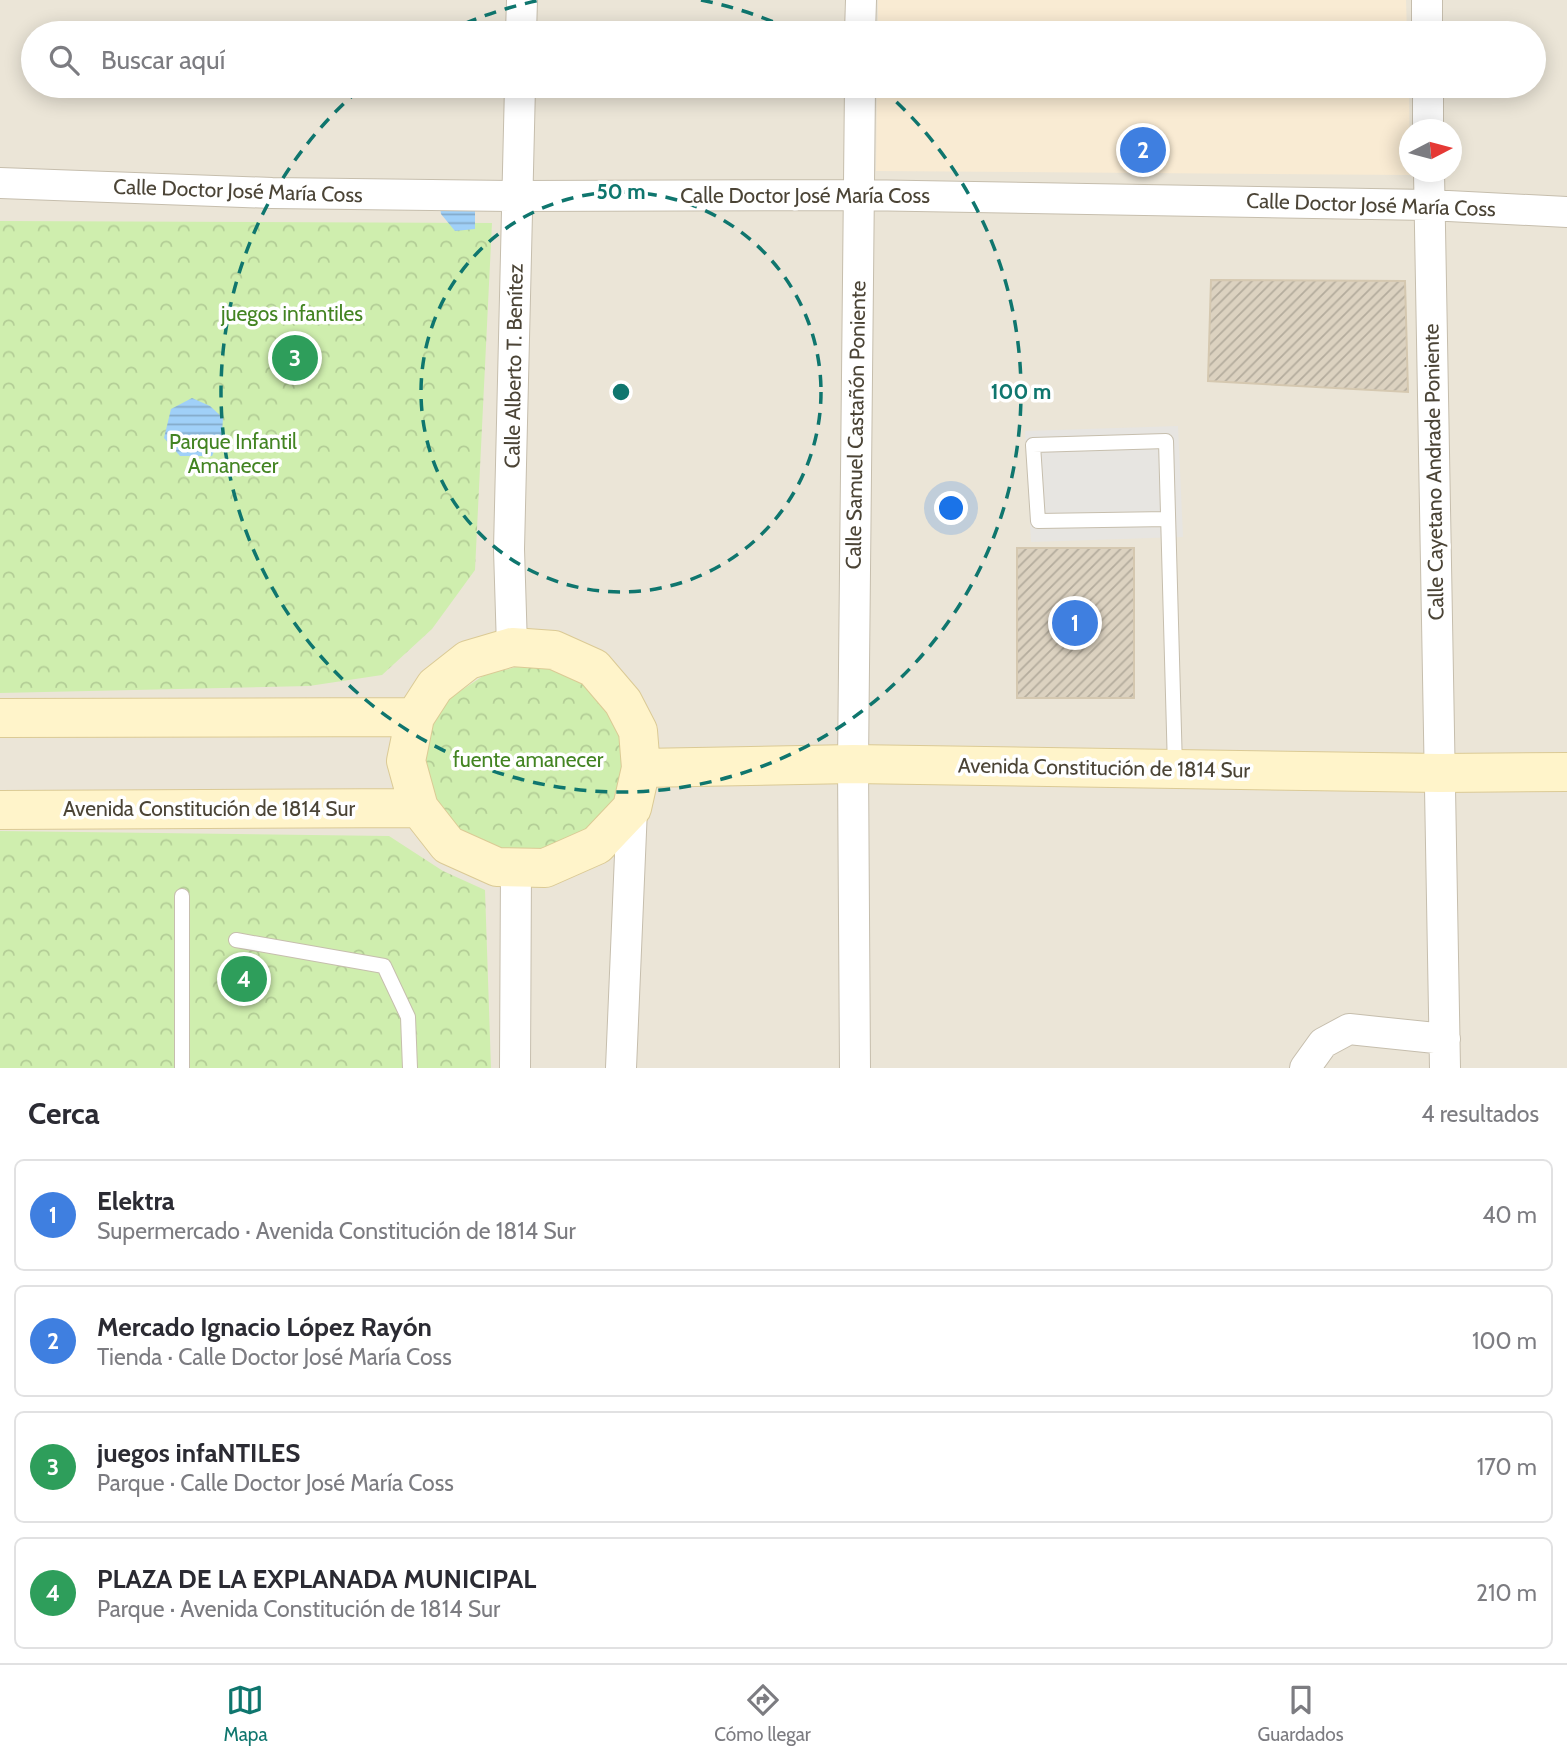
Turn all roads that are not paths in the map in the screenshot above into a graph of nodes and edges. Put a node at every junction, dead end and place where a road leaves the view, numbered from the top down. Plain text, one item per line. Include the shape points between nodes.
1 (522, 0) edge
2 (861, 0) edge
3 (1427, 0) edge
4 (521, 21) edge
5 (860, 21) edge
6 (1427, 21) edge
7 (520, 98) edge
8 (860, 98) edge
9 (1428, 98) edge
10 (1428, 119) edge
11 (1429, 182) edge
12 (0, 183) edge
13 (858, 195) junction
14 (518, 197) junction
15 (1429, 205) junction
16 (1567, 212) edge
17 (1168, 519) junction
18 (512, 647) junction
19 (415, 717) junction
20 (0, 718) edge
21 (853, 764) junction
22 (641, 768) junction
23 (1175, 769) junction
24 (1567, 772) edge
25 (1440, 773) junction
26 (419, 808) junction
27 (632, 808) junction
28 (0, 810) edge
29 (516, 868) junction
30 (182, 896) dead end
31 (236, 940) dead end
32 (1445, 1053) edge
33 (182, 1068) edge
34 (410, 1068) edge
35 (515, 1068) edge
36 (621, 1068) edge
37 (855, 1068) edge
38 (1304, 1068) edge

1 - 4 street
2 - 5 street
3 - 6 street
7 - 14 street, Calle Alberto T. Benítez
8 - 13 street, Calle Samuel Castañón Poniente
9 - 10 street
11 - 15 street, Calle Cayetano Andrade Poniente
12 - 14 street, Calle Doctor José María Coss
13 - 14 street, Calle Doctor José María Coss
13 - 15 street, Calle Doctor José María Coss
13 - 21 street, Calle Samuel Castañón Poniente
14 - 18 street, Calle Alberto T. Benítez via 509,549
15 - 16 street, Calle Doctor José María Coss
15 - 25 street, Calle Cayetano Andrade Poniente
17 - 17 lane via 1166,441 1033,446 1038,521
17 - 23 lane
18 - 19 main road via 468,660 435,686
18 - 22 main road via 554,650 594,668 623,702 638,731
19 - 20 main road
19 - 26 main road via 406,761
21 - 22 main road, Avenida Constitución de 1814 Sur
21 - 23 main road, Avenida Constitución de 1814 Sur
21 - 37 street, Calle Samuel Castañón Poniente
22 - 27 main road
23 - 25 main road, Avenida Constitución de 1814 Sur
24 - 25 main road, Avenida Constitución de 1814 Sur
25 - 32 street, Calle Cayetano Andrade Poniente
26 - 28 main road, Avenida Constitución de 1814 Sur
26 - 29 main road via 448,845 497,867
27 - 29 main road via 597,845 545,868
27 - 36 street
29 - 35 street
30 - 33 lane
31 - 34 lane via 384,966 408,1017
32 - 38 street via 1349,1028 1323,1043

